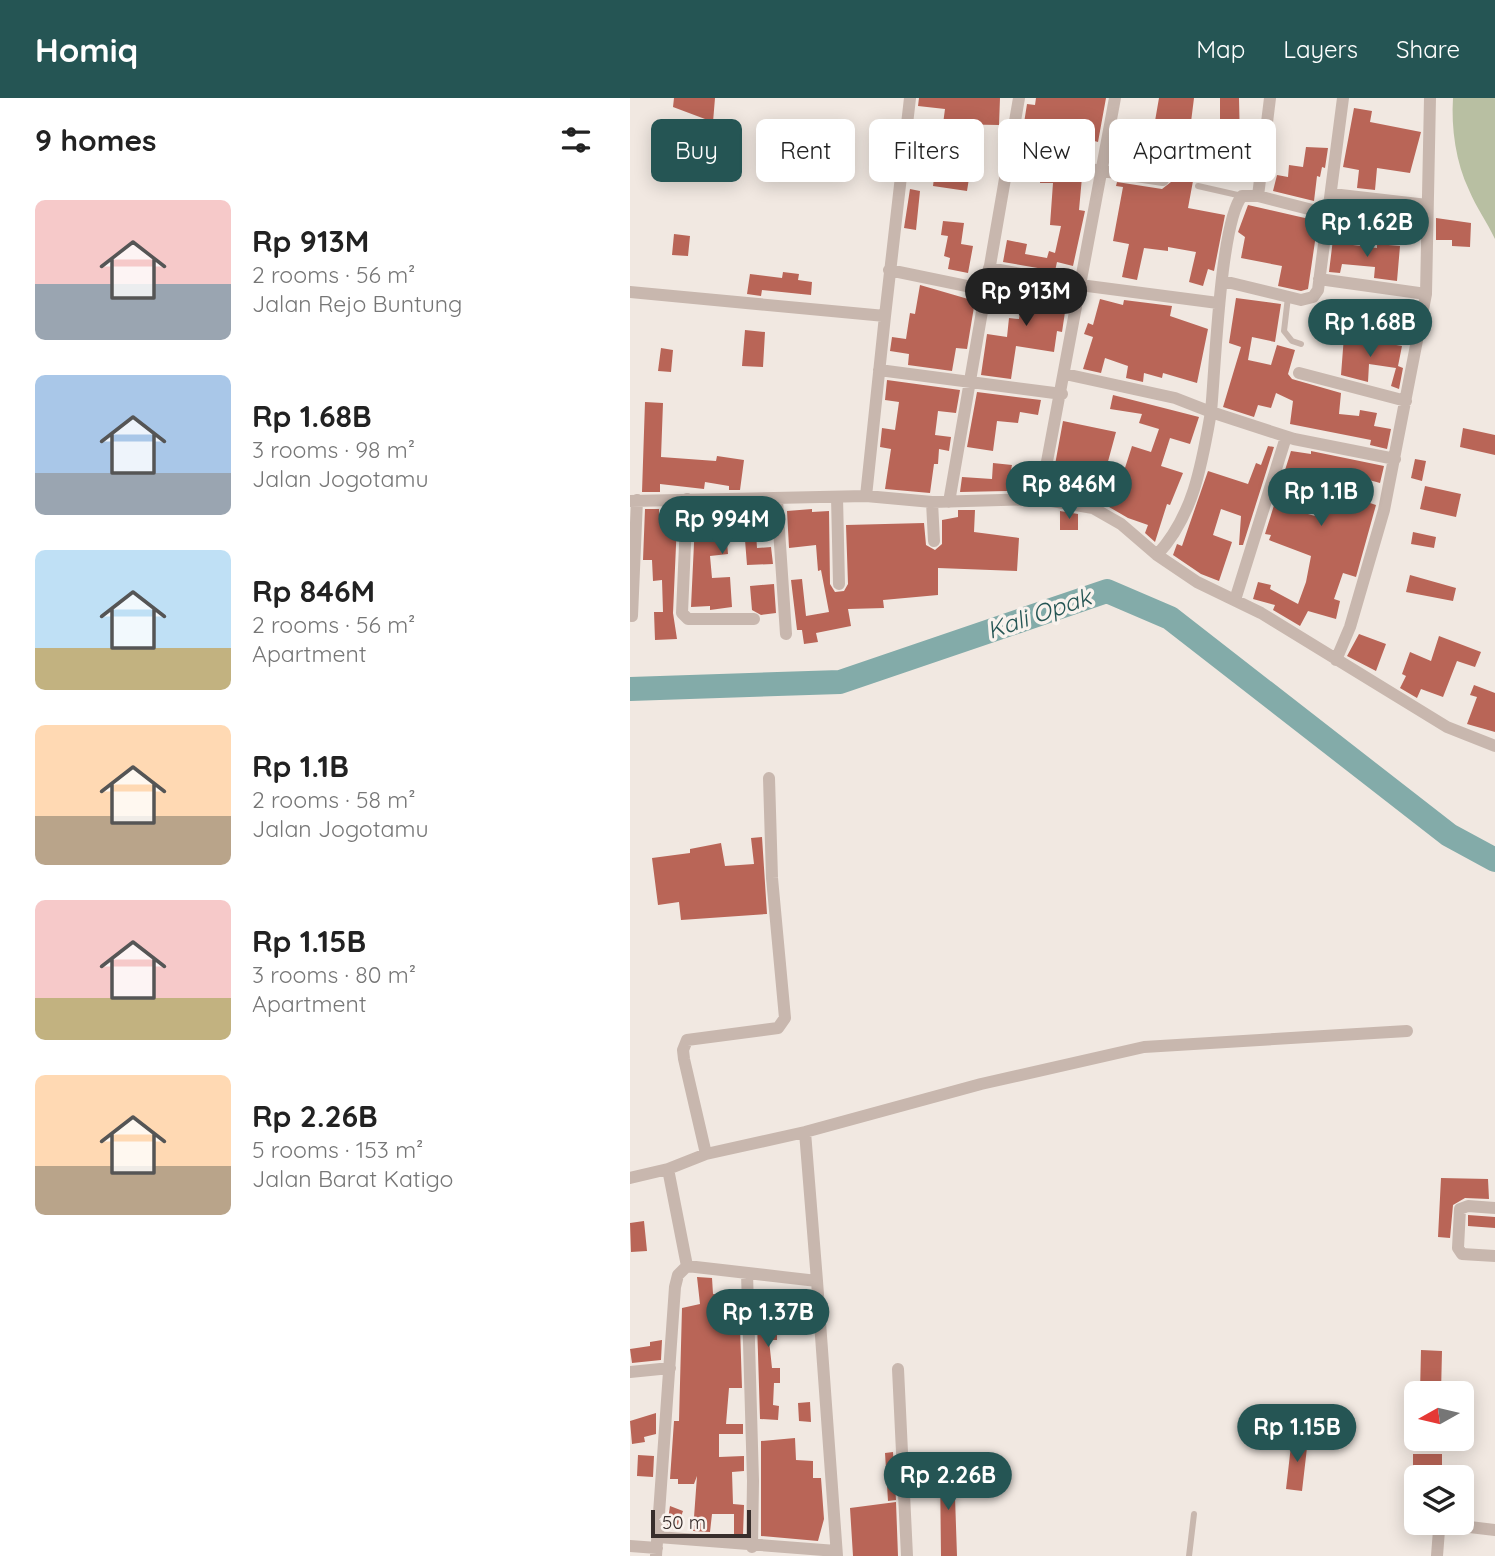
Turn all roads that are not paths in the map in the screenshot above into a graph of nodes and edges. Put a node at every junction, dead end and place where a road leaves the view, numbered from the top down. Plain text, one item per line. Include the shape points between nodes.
1 (910, 98) edge
2 (1019, 98) edge
3 (1115, 98) edge
4 (1270, 98) edge
5 (1343, 98) edge
6 (1430, 98) edge
7 (1095, 170) edge
8 (1102, 171) junction
9 (1109, 172) edge
10 (1198, 186) dead end
11 (1332, 194) junction
12 (1242, 196) junction
13 (1258, 196) junction
14 (1427, 205) junction
15 (1328, 214) junction
16 (989, 268) junction
17 (890, 270) junction
18 (1319, 279) junction
19 (1223, 281) junction
20 (1080, 285) junction
21 (986, 290) junction
22 (630, 292) edge
23 (1426, 294) junction
24 (1288, 297) junction
25 (1218, 303) junction
26 (884, 316) junction
27 (1301, 344) dead end
28 (879, 370) junction
29 (1299, 373) dead end
30 (1065, 374) junction
31 (971, 382) junction
32 (1062, 394) junction
33 (1406, 401) junction
34 (1211, 412) junction
35 (1286, 437) junction
36 (1395, 459) junction
37 (866, 496) junction
38 (837, 497) junction
39 (687, 499) junction
40 (1040, 499) junction
41 (633, 500) edge
42 (777, 500) junction
43 (932, 502) junction
44 (949, 502) junction
45 (934, 541) dead end
46 (1157, 555) junction
47 (839, 584) dead end
48 (1235, 600) junction
49 (632, 616) dead end
50 (754, 619) dead end
51 (786, 634) dead end
52 (1336, 660) junction
53 (1495, 746) edge
54 (769, 778) dead end
55 (1407, 1031) dead end
56 (805, 1132) junction
57 (706, 1154) junction
58 (668, 1170) junction
59 (630, 1178) edge
60 (1495, 1208) edge
61 (1495, 1256) edge
62 (687, 1266) junction
63 (747, 1273) junction
64 (817, 1281) junction
65 (670, 1368) junction
66 (898, 1370) dead end
67 (630, 1372) edge
68 (1194, 1514) dead end
69 (1495, 1530) edge
70 (630, 1546) edge
71 (657, 1547) edge
72 (752, 1547) junction
73 (836, 1553) edge
74 (907, 1556) edge
75 (1189, 1556) edge
76 (1437, 1556) edge

1 - 17 street
2 - 16 street
3 - 8 street
4 - 13 street
5 - 11 street
6 - 14 street
7 - 8 street
8 - 9 street
8 - 20 street
10 - 12 lane
11 - 14 street
11 - 15 street
12 - 13 street
12 - 19 street via 1235,210
13 - 15 street
14 - 23 street
15 - 18 street
16 - 20 street
16 - 21 street
17 - 21 street
17 - 26 street
18 - 23 street
18 - 24 street via 1313,297
19 - 24 street
19 - 25 street
20 - 25 street
20 - 30 street
21 - 31 street
22 - 26 street
23 - 33 street
24 - 27 lane via 1284,331
25 - 34 street
26 - 28 street
28 - 31 street
28 - 37 street
29 - 33 street
30 - 32 street
30 - 34 street via 1175,398
31 - 32 street
31 - 44 street
32 - 40 street
33 - 36 street
34 - 35 street
34 - 46 street via 1195,491
35 - 36 street
35 - 48 street
36 - 52 street via 1363,584
37 - 38 street
37 - 43 street
38 - 42 street
38 - 47 street
39 - 41 street
39 - 42 street
39 - 50 street via 682,613 688,619
40 - 44 street
40 - 46 street via 1104,513
41 - 49 street
42 - 51 street
43 - 44 street
43 - 45 street
46 - 48 street
48 - 52 street
52 - 53 street via 1447,727
54 - 57 street via 772,878 785,1018 778,1028 687,1040 684,1059
55 - 56 street via 1161,1044 981,1084
56 - 57 street
56 - 64 street
57 - 58 street
58 - 59 street
58 - 62 street
60 - 61 street via 1460,1209 1458,1248 1462,1254
62 - 63 street
62 - 65 street via 678,1275 676,1287
63 - 64 street
63 - 72 street
64 - 73 street
65 - 67 street
65 - 71 street
66 - 74 street
68 - 75 lane
69 - 76 street via 1453,1525 1439,1530
70 - 71 street
71 - 72 street
72 - 73 street

